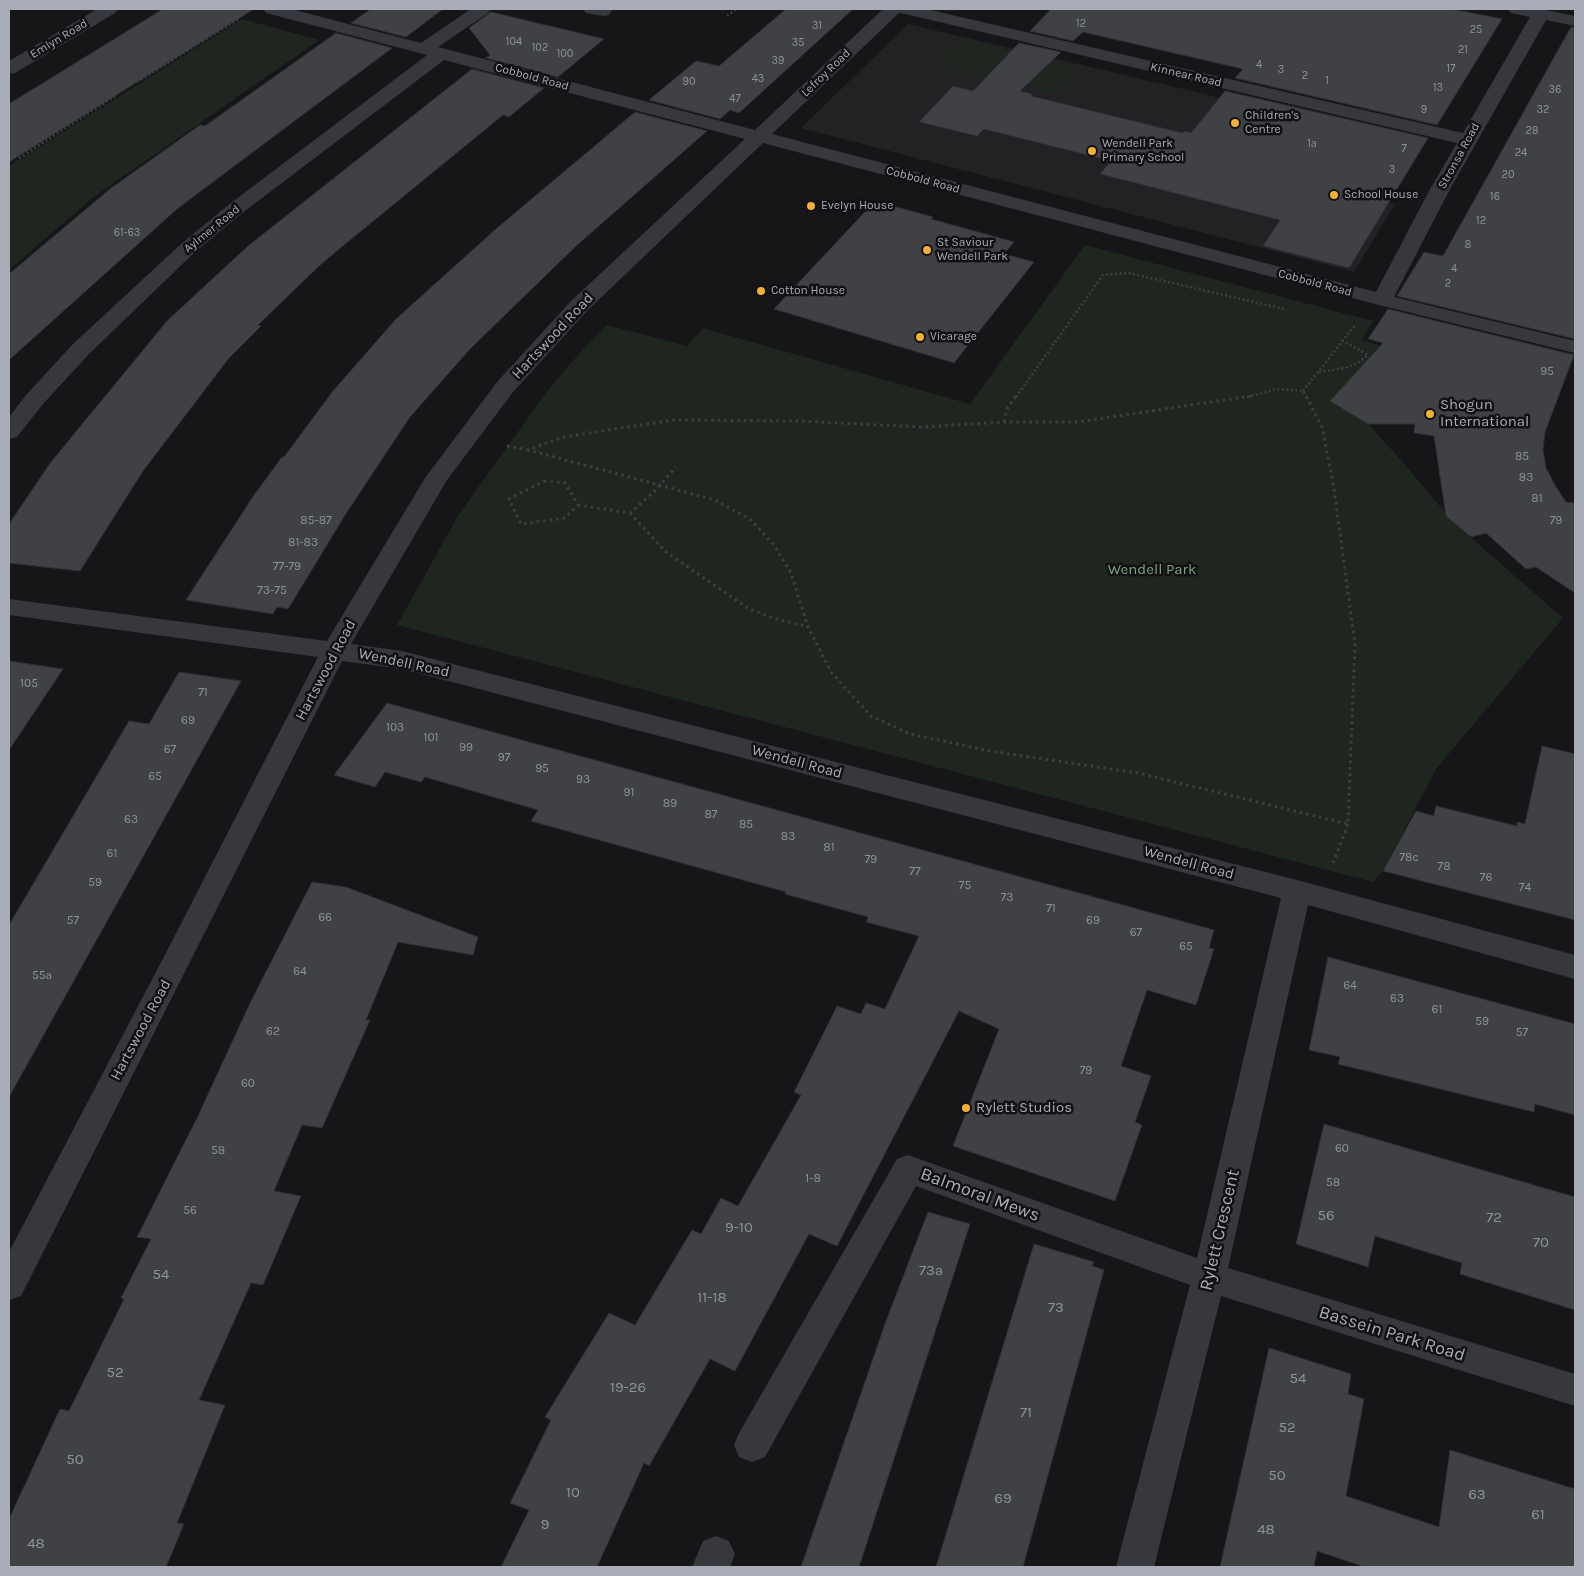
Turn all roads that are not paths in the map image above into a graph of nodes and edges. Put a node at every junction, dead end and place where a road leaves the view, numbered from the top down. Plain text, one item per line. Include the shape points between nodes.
1 (109, 9) edge
2 (272, 9) edge
3 (482, 9) edge
4 (893, 9) edge
5 (905, 9) edge
6 (1517, 9) edge
7 (1541, 14) junction
8 (1575, 21) edge
9 (433, 51) junction
10 (9, 69) edge
11 (760, 137) junction
12 (1468, 140) junction
13 (1382, 300) junction
14 (1575, 347) edge
15 (9, 432) edge
16 (9, 607) edge
17 (335, 649) junction
18 (1297, 891) junction
19 (1575, 967) edge
20 (1210, 1277) junction
21 (9, 1285) edge
22 (1575, 1390) edge
23 (752, 1445) dead end
24 (1135, 1567) edge

1 - 10 street, Emlyn Road
2 - 9 street, Cobbold Road
3 - 9 street, Aylmer Road
4 - 11 street, Lefroy Road
5 - 12 street, Kinnear Road
6 - 7 street
7 - 8 street
7 - 12 street, Stronsa Road
9 - 11 street, Cobbold Road
9 - 15 street, Aylmer Road via 188,248 81,349
11 - 13 street, Cobbold Road
11 - 17 street, Hartswood Road via 580,305 505,387 437,478
12 - 13 street, Stronsa Road
13 - 14 street, Cobbold Road
16 - 17 street, Wendell Road
17 - 18 street, Wendell Road via 402,660
17 - 21 street, Hartswood Road
18 - 19 street, Wendell Road
18 - 20 street, Rylett Crescent
20 - 22 street, Bassein Park Road
20 - 23 street, Balmoral Mews via 908,1169
20 - 24 street, Rylett Crescent

